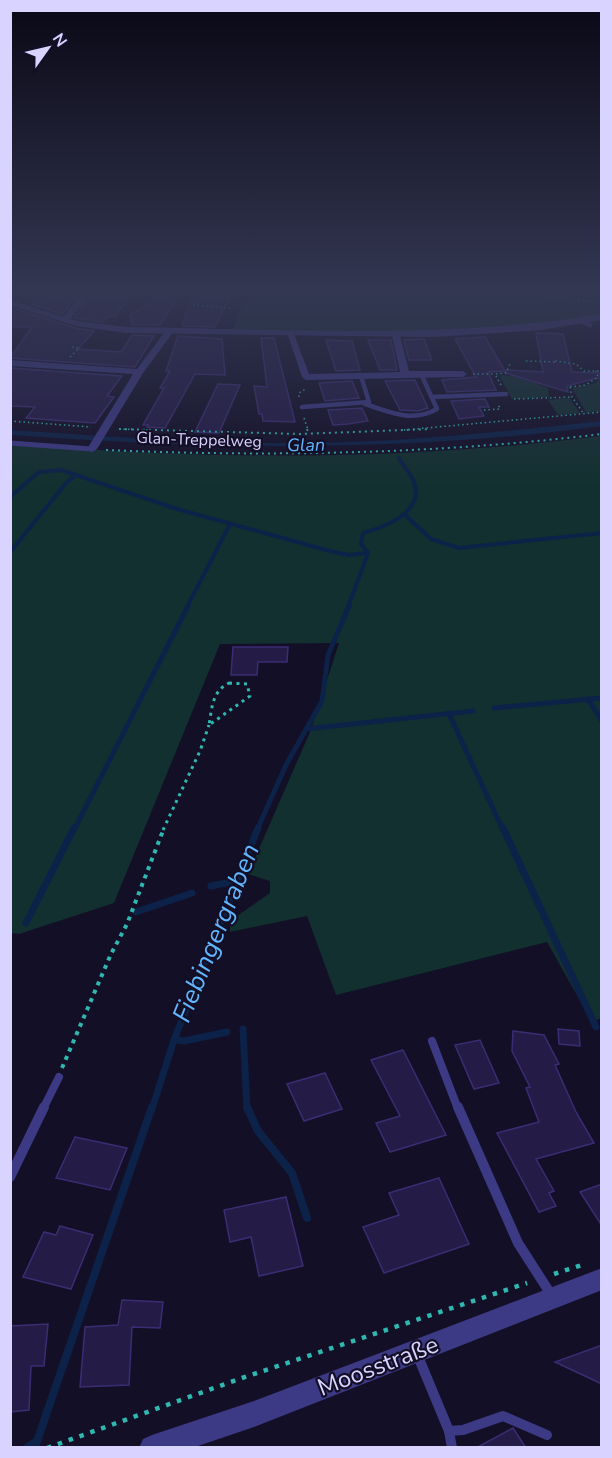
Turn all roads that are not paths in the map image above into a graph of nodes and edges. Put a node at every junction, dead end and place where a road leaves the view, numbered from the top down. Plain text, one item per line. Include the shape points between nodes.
1 (151, 357) edge
2 (299, 357) edge
3 (401, 357) edge
4 (10, 363) edge
5 (139, 372) junction
6 (405, 374) junction
7 (463, 374) road end
8 (361, 375) junction
9 (422, 376) junction
10 (506, 394) road end
11 (432, 397) junction
12 (365, 404) junction
13 (302, 407) dead end
14 (10, 443) edge
15 (92, 448) joint
16 (432, 1041) dead end
17 (59, 1077) road end
18 (10, 1177) edge
19 (597, 1271) edge
20 (547, 1287) junction
21 (417, 1351) junction
22 (449, 1431) junction
23 (547, 1435) dead end
24 (152, 1448) edge
25 (452, 1448) edge

1 - 5 street
2 - 8 street via 306,377
3 - 6 street
4 - 5 street
5 - 15 street
6 - 8 street
6 - 9 street
7 - 9 street
8 - 12 lane via 369,402
9 - 11 lane
10 - 11 lane
11 - 12 lane via 438,409 426,417 407,418
12 - 13 lane
14 - 15 lane
16 - 20 lane via 479,1160 518,1243
17 - 18 lane
19 - 20 street, Moosstraße
20 - 21 street, Moosstraße
21 - 22 lane
21 - 24 street, Moosstraße via 254,1414
22 - 23 lane via 503,1416
22 - 25 lane

